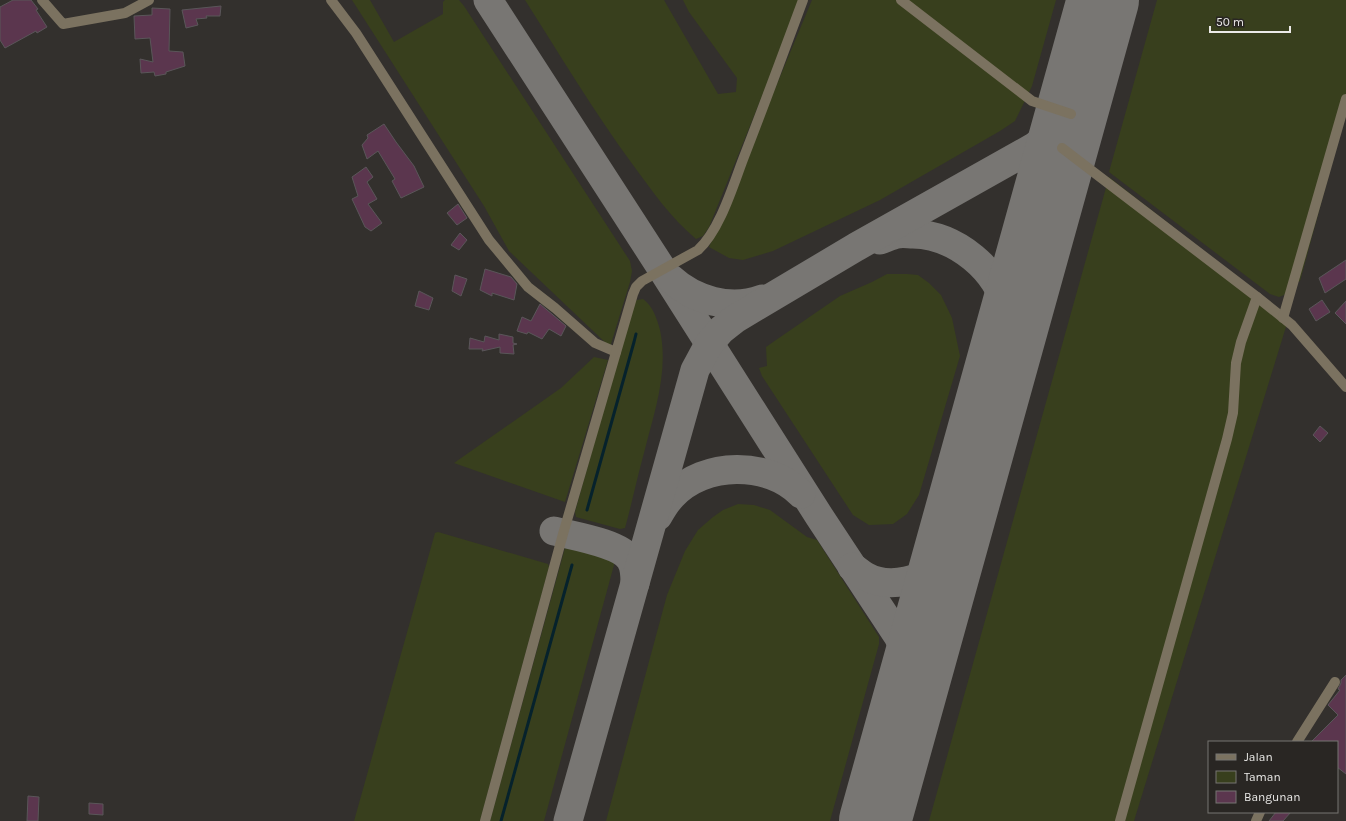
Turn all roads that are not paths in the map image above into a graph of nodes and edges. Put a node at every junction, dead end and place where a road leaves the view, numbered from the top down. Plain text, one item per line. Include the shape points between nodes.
1 (42, 0) edge
2 (149, 0) edge
3 (331, 0) edge
4 (803, 0) edge
5 (901, 0) edge
6 (1346, 99) edge
7 (1071, 114) dead end
8 (1062, 148) dead end
9 (1256, 297) junction
10 (1283, 318) junction
11 (616, 352) junction
12 (1346, 386) edge
13 (1334, 682) dead end
14 (1298, 741) edge
15 (485, 821) edge
16 (1120, 821) edge

1 - 2 street via 63,24 125,13
3 - 11 street via 360,40 490,240 528,287 595,343
4 - 11 street via 768,97 726,204 711,235 705,244 688,256 650,276 636,287
5 - 7 street via 1032,101
6 - 10 street
8 - 9 street
9 - 10 street
9 - 16 street via 1236,363 1233,412 1227,440
10 - 12 street via 1308,342
11 - 15 street via 563,534
13 - 14 street

